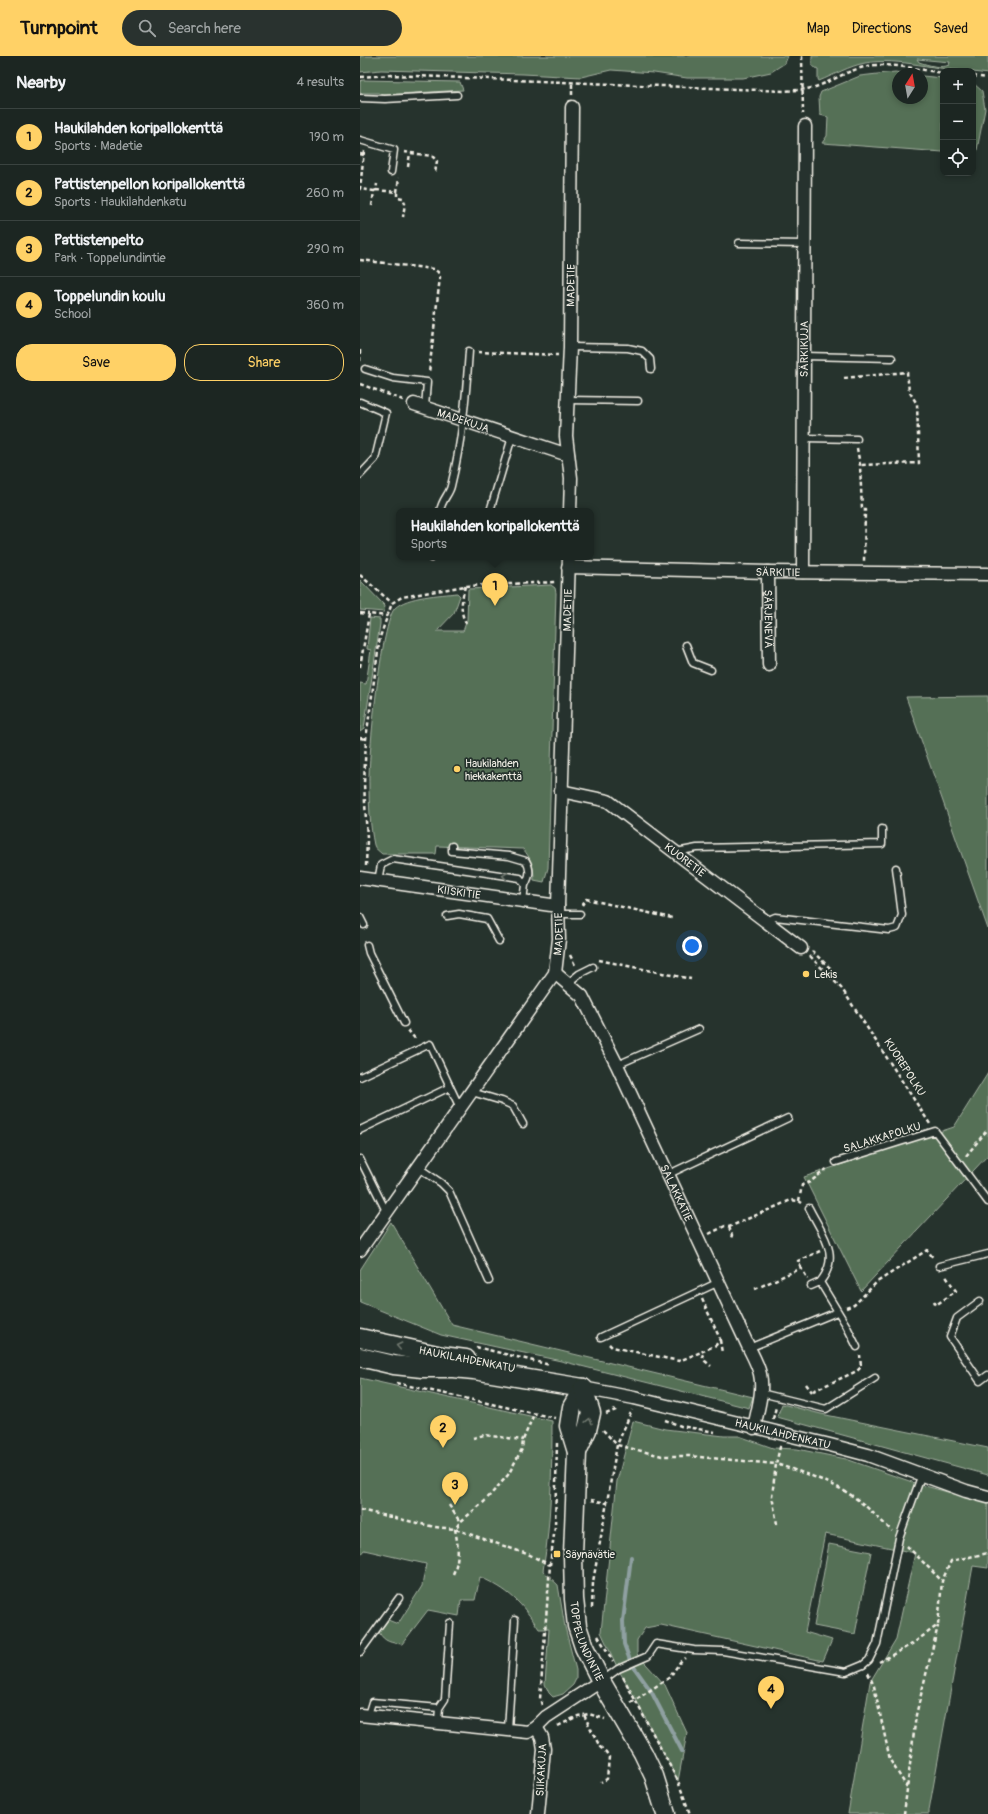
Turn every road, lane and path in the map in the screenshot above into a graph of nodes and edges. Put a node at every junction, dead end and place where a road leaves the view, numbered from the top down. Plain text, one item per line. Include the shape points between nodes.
1 (802, 56) edge
2 (940, 73) edge
3 (976, 76) edge
4 (360, 77) edge
5 (988, 78) edge
6 (802, 90) junction
7 (457, 95) dead end
8 (360, 98) edge
9 (572, 108) dead end
10 (803, 112) dead end
11 (805, 126) dead end
12 (363, 140) edge
13 (394, 150) junction
14 (410, 153) junction
15 (360, 154) edge
16 (364, 154) junction
17 (408, 167) dead end
18 (391, 172) dead end
19 (435, 173) dead end
20 (377, 184) dead end
21 (360, 186) edge
22 (375, 190) junction
23 (372, 206) dead end
24 (403, 217) dead end
25 (739, 243) dead end
26 (804, 244) junction
27 (360, 260) edge
28 (360, 350) edge
29 (469, 351) joint
30 (570, 352) junction
31 (804, 356) junction
32 (892, 358) dead end
33 (360, 361) edge
34 (365, 369) dead end
35 (651, 369) dead end
36 (844, 378) dead end
37 (427, 382) junction
38 (360, 384) edge
39 (568, 400) junction
40 (360, 402) edge
41 (638, 402) dead end
42 (420, 406) junction
43 (464, 420) junction
44 (512, 438) junction
45 (804, 438) junction
46 (857, 439) joint
47 (568, 455) junction
48 (860, 464) junction
49 (360, 475) edge
50 (441, 508) edge
51 (491, 508) edge
52 (570, 508) edge
53 (568, 562) edge
54 (768, 572) junction
55 (803, 572) junction
56 (863, 573) junction
57 (988, 574) edge
58 (360, 575) edge
59 (568, 582) junction
60 (465, 586) junction
61 (392, 603) junction
62 (360, 613) edge
63 (369, 614) junction
64 (387, 616) junction
65 (466, 623) dead end
66 (686, 645) dead end
67 (769, 665) dead end
68 (360, 667) edge
69 (711, 670) dead end
70 (360, 738) edge
71 (366, 739) junction
72 (561, 791) junction
73 (882, 829) dead end
74 (452, 846) dead end
75 (676, 852) junction
76 (896, 868) dead end
77 (368, 880) edge
78 (525, 885) junction
79 (523, 901) junction
80 (558, 910) junction
81 (580, 914) joint
82 (447, 916) dead end
83 (360, 917) edge
84 (672, 918) dead end
85 (766, 921) junction
86 (364, 925) dead end
87 (499, 941) dead end
88 (367, 945) dead end
89 (801, 948) joint
90 (593, 968) joint
91 (555, 973) junction
92 (692, 979) dead end
93 (568, 983) junction
94 (404, 1023) joint
95 (699, 1029) dead end
96 (423, 1048) junction
97 (617, 1065) junction
98 (360, 1077) edge
99 (450, 1087) junction
100 (472, 1092) junction
101 (460, 1108) junction
102 (788, 1118) dead end
103 (523, 1124) dead end
104 (360, 1130) edge
105 (988, 1130) edge
106 (935, 1131) junction
107 (360, 1158) edge
108 (836, 1162) joint
109 (960, 1163) junction
110 (419, 1168) junction
111 (367, 1174) junction
112 (669, 1174) junction
113 (360, 1177) edge
114 (799, 1201) junction
115 (988, 1202) edge
116 (809, 1208) joint
117 (387, 1213) junction
118 (729, 1230) junction
119 (704, 1236) dead end
120 (731, 1238) dead end
121 (829, 1247) junction
122 (360, 1250) edge
123 (988, 1254) edge
124 (935, 1261) dead end
125 (939, 1266) dead end
126 (801, 1268) junction
127 (945, 1275) dead end
128 (489, 1281) dead end
129 (719, 1282) junction
130 (820, 1282) junction
131 (811, 1286) joint
132 (755, 1289) dead end
133 (698, 1292) junction
134 (980, 1300) dead end
135 (934, 1301) dead end
136 (837, 1312) junction
137 (796, 1320) dead end
138 (799, 1327) junction
139 (601, 1337) joint
140 (360, 1338) edge
141 (720, 1339) junction
142 (856, 1347) joint
143 (749, 1348) junction
144 (701, 1352) junction
145 (722, 1353) dead end
146 (360, 1357) edge
147 (711, 1366) dead end
148 (988, 1375) edge
149 (875, 1378) dead end
150 (390, 1381) dead end
151 (578, 1387) junction
152 (813, 1391) dead end
153 (761, 1393) junction
154 (631, 1405) junction
155 (622, 1408) dead end
156 (534, 1414) junction
157 (570, 1421) junction
158 (594, 1425) junction
159 (754, 1428) junction
160 (473, 1438) dead end
161 (523, 1440) junction
162 (617, 1445) junction
163 (780, 1447) dead end
164 (576, 1452) junction
165 (776, 1464) junction
166 (922, 1474) junction
167 (988, 1497) edge
168 (591, 1500) dead end
169 (607, 1503) junction
170 (449, 1505) dead end
171 (360, 1510) edge
172 (460, 1522) junction
173 (777, 1524) dead end
174 (455, 1528) junction
175 (899, 1538) junction
176 (988, 1553) edge
177 (550, 1565) dead end
178 (453, 1574) dead end
179 (942, 1581) junction
180 (399, 1598) dead end
181 (592, 1610) dead end
182 (515, 1620) dead end
183 (450, 1623) dead end
184 (938, 1625) junction
185 (595, 1631) dead end
186 (360, 1652) edge
187 (863, 1665) junction
188 (618, 1669) junction
189 (601, 1681) junction
190 (439, 1708) junction
191 (364, 1715) edge
192 (584, 1715) dead end
193 (438, 1722) junction
194 (536, 1727) junction
195 (508, 1729) junction
196 (601, 1782) dead end
197 (907, 1787) junction
198 (538, 1814) edge
199 (666, 1814) edge
200 (690, 1814) edge
201 (904, 1814) edge

1 - 6 path
2 - 6 path via 865,66 819,86
3 - 5 path
4 - 6 path via 399,75
6 - 10 path
7 - 8 lane
9 - 30 street, MADETIE
11 - 26 street, SÄRKIKUJA
12 - 13 lane
12 - 16 path
13 - 14 path
13 - 18 lane
14 - 17 path
14 - 19 path via 432,156 437,161
15 - 16 path
16 - 21 path
20 - 22 path
21 - 22 path via 360,189
22 - 23 path
22 - 24 path via 397,192 396,197 403,198 405,203
25 - 26 lane
26 - 31 street, SÄRKIKUJA
27 - 37 path via 433,269 438,272 438,299
28 - 33 path
29 - 30 path
29 - 43 lane
30 - 35 lane via 628,348 642,351 650,358
30 - 39 street, MADETIE
31 - 32 lane
31 - 45 street, SÄRKIKUJA
34 - 37 lane via 393,378
36 - 48 path via 907,372 908,391 917,404 919,462
37 - 42 lane
38 - 42 path
39 - 41 lane
39 - 47 street, MADETIE
40 - 49 lane via 386,413 375,459
42 - 43 street, MADEKUJA
43 - 44 street, MADEKUJA
43 - 50 lane via 451,489 442,501
44 - 47 street, MADEKUJA
44 - 51 lane
45 - 46 lane
45 - 55 street, SÄRKIKUJA
46 - 48 path via 857,456
47 - 52 street, MADETIE via 571,478
48 - 56 path via 862,509 865,509
53 - 54 street, SÄRKITIE
53 - 59 street, MADETIE
54 - 55 street, SÄRKITIE
54 - 67 street, SÄRJENEVÄ
55 - 56 street, SÄRKITIE
56 - 57 street, SÄRKITIE
58 - 61 path
59 - 60 path
59 - 72 street, MADETIE
60 - 61 path via 402,597
60 - 65 path via 461,608
61 - 64 path
62 - 63 path
63 - 64 path
63 - 68 path
64 - 71 path via 380,637
66 - 69 lane via 693,663
70 - 71 path
71 - 77 path via 364,784
72 - 75 street, KUORETIE via 608,801
72 - 80 street, MADETIE
73 - 75 lane via 882,844 697,848
74 - 78 lane via 452,851 509,856 526,861 530,869
75 - 85 street, KUORETIE
76 - 85 lane via 902,915 897,928 889,930 775,917
78 -> 77 lane via 520,878 392,859 381,865
77 - 79 street, KIISKITIE
78 - 79 lane
79 - 80 street, KIISKITIE
80 - 81 lane
80 - 91 street, MADETIE via 559,938
81 - 84 path via 582,903 586,899
82 - 87 lane via 459,914 487,919
83 - 86 lane
85 - 89 street, KUORETIE
88 - 94 lane
89 - 106 path, KUOREPOLKU via 842,989
90 - 92 path via 596,959
90 - 93 lane via 579,974
91 - 93 street, SALAKKATIE
91 - 100 street, MADETIE
93 - 97 street, SALAKKATIE via 582,996
94 - 96 path
95 - 97 lane
96 - 98 lane
96 - 99 lane via 430,1044
97 - 112 street, SALAKKATIE
99 - 101 lane
99 - 104 lane
100 - 101 street, MADETIE
100 - 103 lane via 513,1106
101 - 110 street, MADETIE
102 - 112 lane
105 - 109 path
106 - 108 lane, SALAKKAPOLKU
106 - 109 lane
107 - 111 lane
108 - 114 path via 802,1186
109 - 115 lane
110 - 117 street, MADETIE
110 - 128 lane via 442,1183 449,1191
111 - 113 lane
111 - 117 lane
112 - 129 street, SALAKKATIE
114 - 116 path
114 - 118 path via 791,1200
116 - 121 lane
117 - 122 street, MADETIE
118 - 119 path via 725,1226
118 - 120 path
121 - 126 path via 798,1261
121 - 130 lane via 831,1256 825,1276
123 - 125 lane
124 - 136 path via 927,1250 877,1282 854,1305
126 - 131 path
126 - 132 path
127 - 135 path via 956,1291 936,1305
129 - 133 lane
129 - 143 street, SALAKKATIE
130 - 131 lane
130 - 136 lane
133 - 139 lane
133 - 141 path
134 - 148 lane via 957,1318 950,1337 980,1381
136 - 138 lane
136 - 142 lane
137 - 138 lane
138 - 143 lane
139 - 144 path via 612,1347 679,1361
151 -> 140 main road, HAUKILAHDENKATU via 514,1367 442,1356
141 - 144 path via 716,1345
141 - 145 path
142 - 152 path via 861,1356 862,1367 857,1372
143 - 153 street, SALAKKATIE via 760,1373
144 - 147 path via 704,1361
146 - 151 main road, HAUKILAHDENKATU via 394,1365 474,1370
149 - 153 lane via 826,1409
150 - 156 path
151 - 154 street, HAUKILAHDENKATU
151 - 157 main road, TOPPELUNDINTIE
158 -> 151 main road, TOPPELUNDINTIE
153 - 159 street, SALAKKATIE
154 - 159 street, HAUKILAHDENKATU
154 - 162 path
155 - 158 path via 607,1414
156 - 157 path
156 - 161 path
157 - 164 main road, TOPPELUNDINTIE
158 - 162 path
158 - 164 main road, TOPPELUNDINTIE
159 - 166 street, HAUKILAHDENKATU via 861,1453
160 - 161 path via 484,1435
161 - 172 path via 522,1449 508,1475 484,1502
162 - 165 path via 662,1456
162 - 169 path
163 - 165 path
164 - 189 main road, TOPPELUNDINTIE via 573,1554 576,1626
165 - 173 path via 772,1496
165 - 175 path via 836,1486 858,1500
166 - 167 street, HAUKILAHDENKATU
166 - 175 lane
168 - 169 path
169 - 181 path via 593,1582
170 - 172 path
171 - 174 path via 435,1527
172 - 174 path
174 - 177 path via 530,1555
174 - 178 path via 459,1551
175 - 179 path
175 - 187 lane via 880,1635 874,1652
176 - 179 path via 951,1561
179 - 184 path
180 - 186 lane
182 - 195 lane
183 - 190 lane via 445,1699
184 - 187 path via 882,1661
184 - 197 path via 916,1715
185 - 188 path
187 - 188 lane via 846,1672 723,1651 694,1650 656,1644 648,1656
187 - 197 path via 874,1686 890,1760
188 - 189 lane
188 - 200 path via 678,1781
189 - 194 street via 546,1717
189 - 199 main road, TOPPELUNDINTIE via 643,1753 654,1776
190 - 191 lane via 372,1702
190 - 193 lane
191 - 193 street
192 - 196 path via 600,1748 609,1757 607,1779
193 - 195 street
194 - 195 street via 528,1732
194 - 198 street, SIIKAKUJA via 542,1737 544,1749
197 - 201 path

